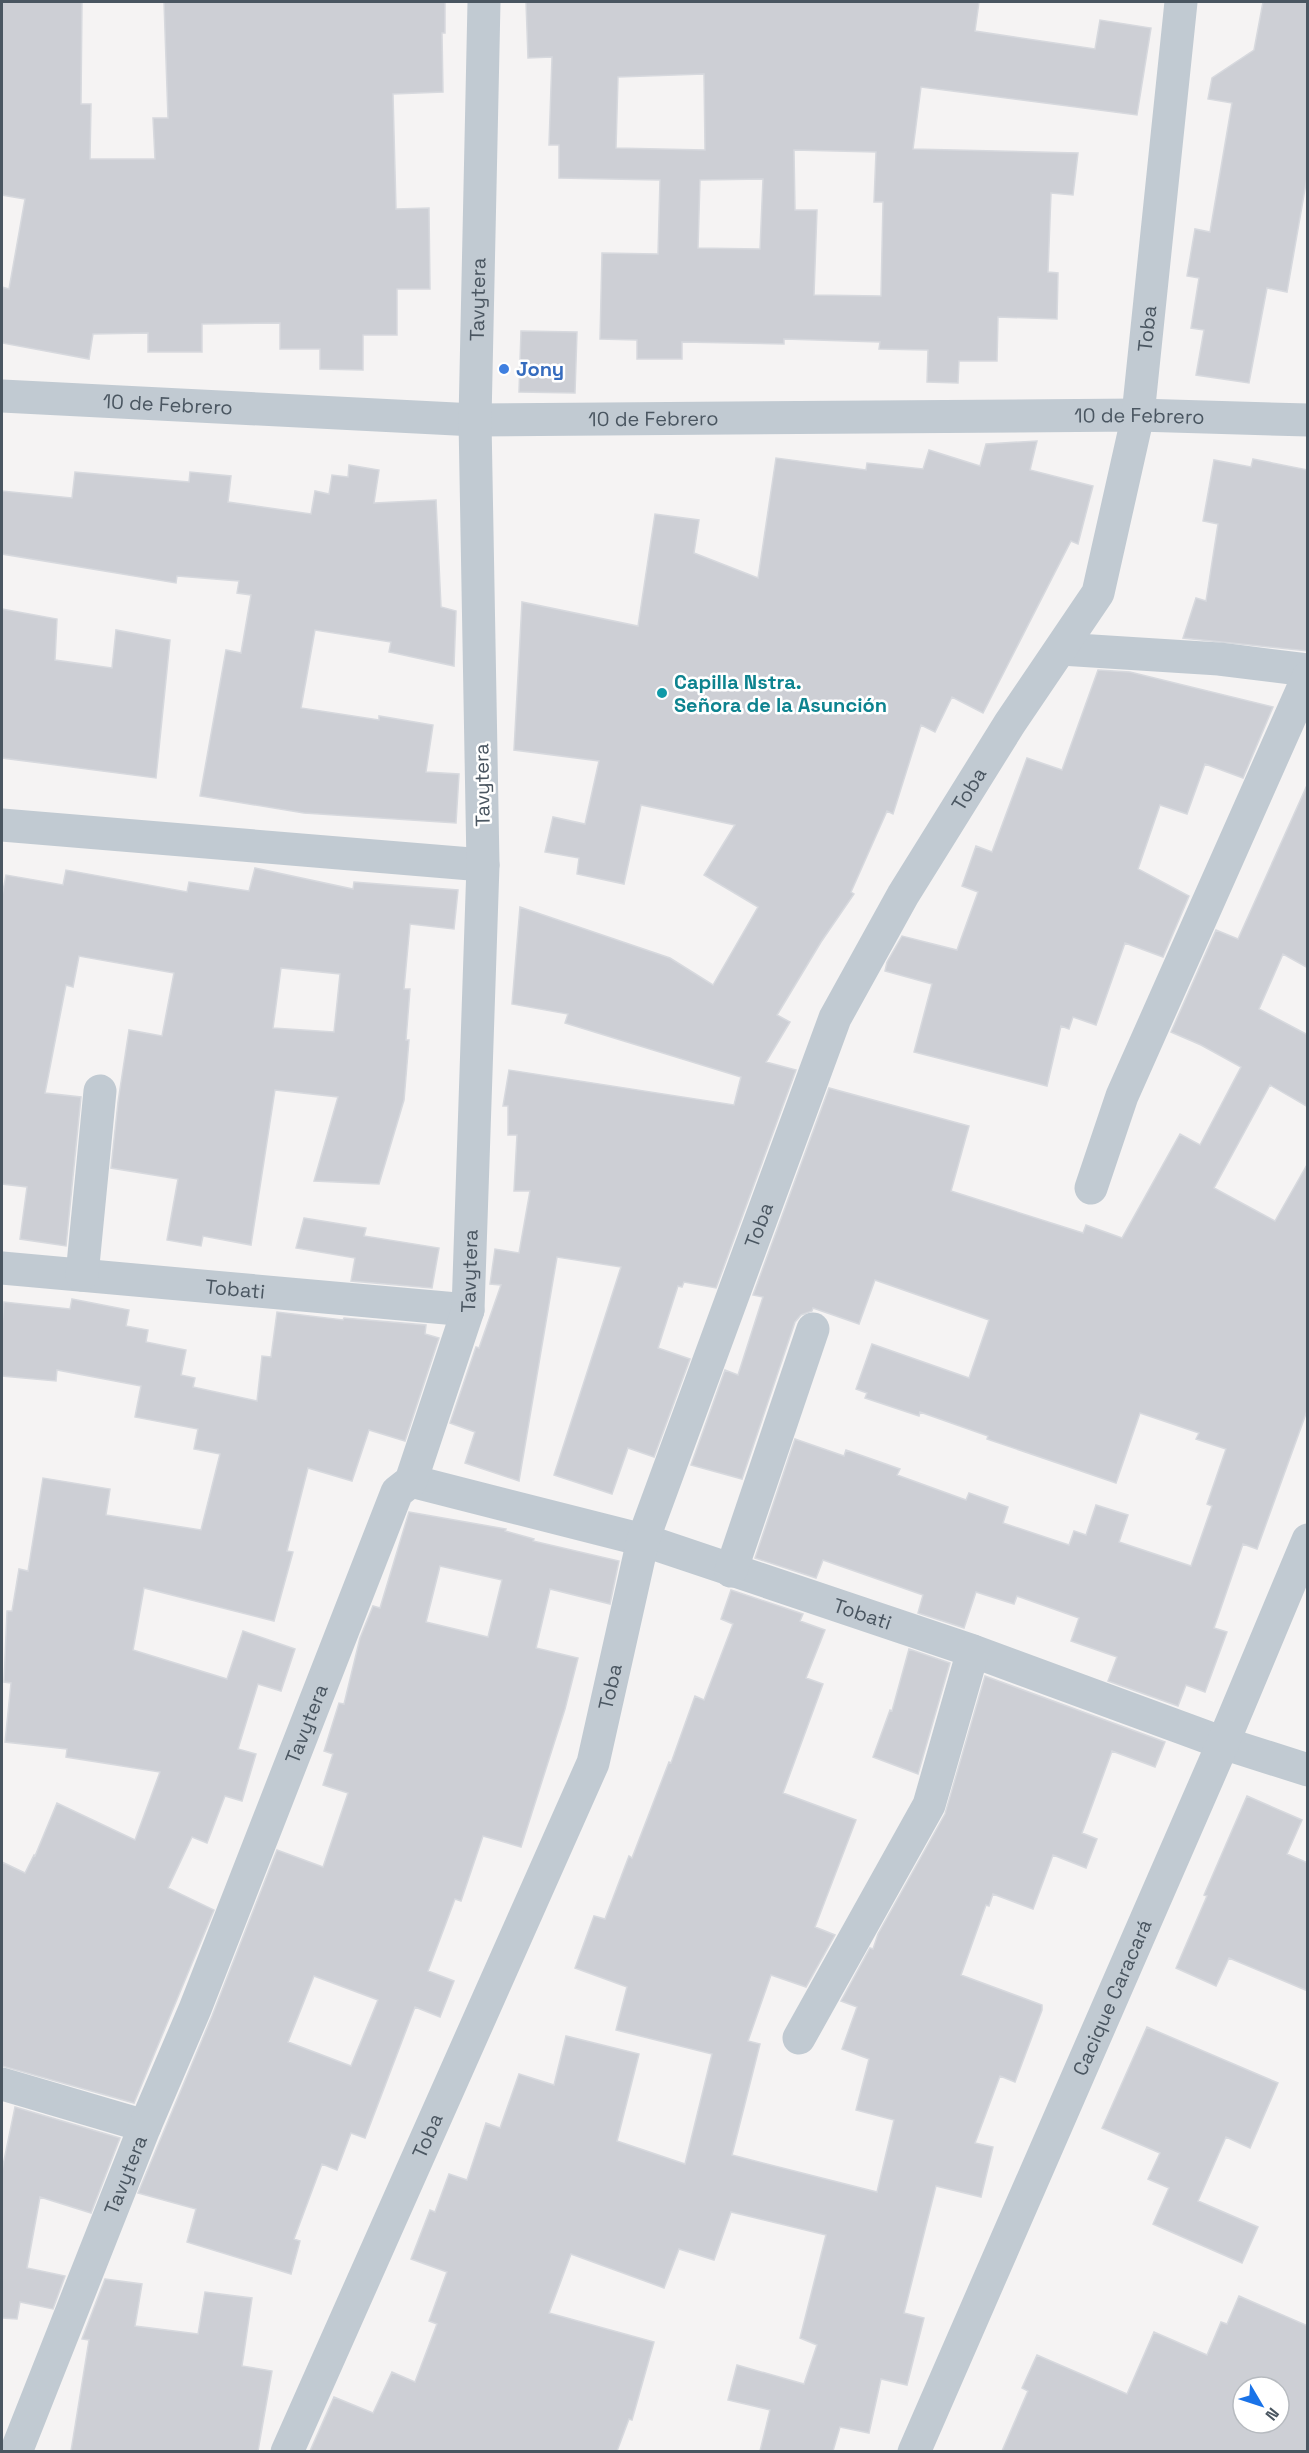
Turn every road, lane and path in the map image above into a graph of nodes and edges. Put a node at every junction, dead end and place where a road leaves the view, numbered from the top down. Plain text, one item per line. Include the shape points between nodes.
1 (484, 2) edge
2 (1181, 2) edge
3 (2, 396) edge
4 (1138, 415) junction
5 (476, 420) junction
6 (1308, 420) edge
7 (1061, 649) junction
8 (1308, 670) edge
9 (1308, 677) edge
10 (2, 825) edge
11 (483, 865) junction
12 (100, 1091) dead end
13 (1091, 1188) dead end
14 (2, 1268) edge
15 (82, 1275) junction
16 (468, 1310) junction
17 (813, 1329) dead end
18 (411, 1481) junction
19 (643, 1540) junction
20 (1308, 1540) edge
21 (731, 1571) junction
22 (973, 1651) junction
23 (1223, 1743) junction
24 (1308, 1770) edge
25 (799, 2038) dead end
26 (2, 2084) edge
27 (145, 2126) junction
28 (16, 2451) edge
29 (287, 2451) edge
30 (914, 2451) edge

1 - 5 street, Tavytera
2 - 4 street, Toba
3 - 5 street, 10 de Febrero
4 - 5 street, 10 de Febrero
4 - 6 street, 10 de Febrero
4 - 7 street, Toba via 1098,593
5 - 11 street, Tavytera
7 - 8 street via 1219,659
7 - 19 street, Toba via 903,895 835,1018
9 - 13 street via 1122,1096
10 - 11 street
11 - 16 street, Tavytera
12 - 15 street
14 - 15 street, Tobati
15 - 16 street, Tobati
16 - 18 street, Tavytera
17 - 21 street
18 - 19 street, Tobati
18 - 27 street, Tavytera via 397,1492 195,2009
19 - 21 street, Tobati
19 - 29 street, Toba via 593,1763
20 - 23 street, Cacique Caracará
21 - 22 street, Tobati
22 - 23 street, Tobati
22 - 25 street via 929,1804
23 - 24 street, Tobati
23 - 30 street, Cacique Caracará
26 - 27 street
27 - 28 street, Tavytera

